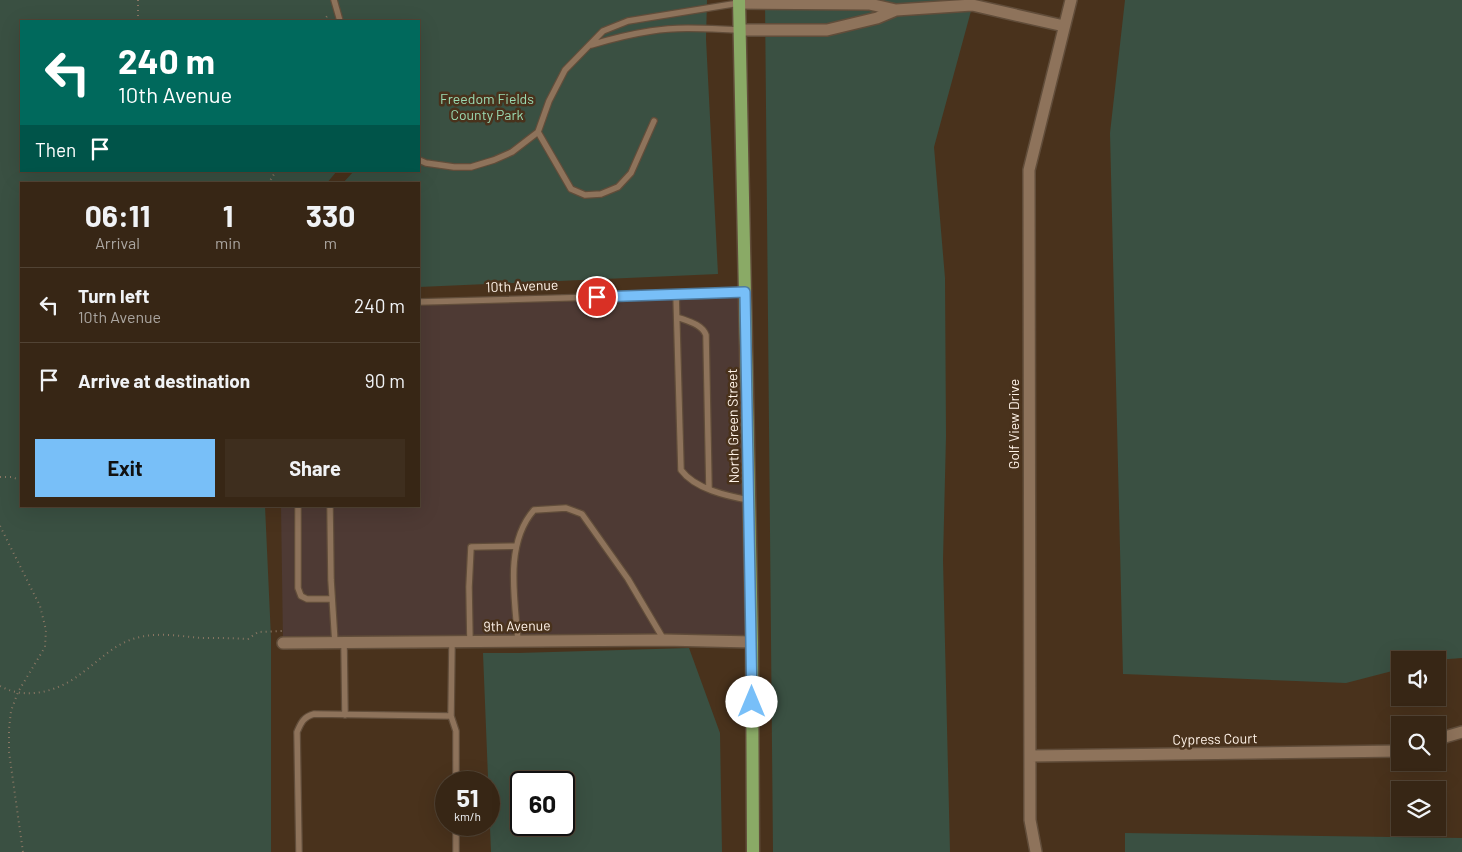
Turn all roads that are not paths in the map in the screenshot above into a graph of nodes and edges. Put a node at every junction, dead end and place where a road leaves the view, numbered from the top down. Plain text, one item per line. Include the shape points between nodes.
1 (334, 0) edge
2 (1071, 0) edge
3 (739, 2) edge
4 (896, 10) junction
5 (340, 20) edge
6 (1064, 26) junction
7 (741, 30) junction
8 (589, 45) junction
9 (654, 121) dead end
10 (538, 132) junction
11 (420, 160) edge
12 (745, 292) junction
13 (676, 294) junction
14 (420, 302) edge
15 (677, 317) junction
16 (709, 489) junction
17 (749, 500) junction
18 (298, 507) edge
19 (330, 507) edge
20 (516, 546) junction
21 (332, 599) junction
22 (664, 640) junction
23 (518, 641) junction
24 (452, 642) junction
25 (470, 642) junction
26 (752, 642) junction
27 (283, 643) road end
28 (340, 643) junction
29 (346, 715) junction
30 (451, 716) junction
31 (1462, 732) edge
32 (1446, 737) edge
33 (1391, 751) edge
34 (1030, 756) junction
35 (456, 771) edge
36 (456, 836) edge
37 (299, 852) edge
38 (456, 852) edge
39 (753, 852) edge
40 (1036, 852) edge

1 - 5 lane
2 - 6 street, Golf View Drive
3 - 4 street via 869,4
3 - 7 main road, North Green Street
3 - 8 lane via 628,22 603,31
4 - 6 street via 972,5
4 - 7 street via 827,30
6 - 34 street, Golf View Drive via 1029,170
7 - 8 lane via 677,28
7 - 12 main road, North Green Street
8 - 10 lane via 565,70
9 - 10 lane via 631,173 618,187 601,194 585,195 571,190
10 - 11 lane via 512,152 471,168
12 - 13 lane, 10th Avenue
12 - 17 main road, North Green Street
13 - 14 lane, 10th Avenue
13 - 15 lane
15 - 16 lane via 680,465 686,476
15 - 16 lane via 700,327 706,335
16 - 17 lane
17 - 26 main road, North Green Street
18 - 21 lane via 298,588 301,596 307,599
19 - 21 lane
20 - 22 lane via 525,520 534,510 566,508 582,514 628,579
20 - 23 lane via 513,562
20 - 25 lane via 471,547
21 - 28 lane
22 - 23 street, 9th Avenue
22 - 26 street, 9th Avenue
23 - 25 street, 9th Avenue
24 - 25 street, 9th Avenue
24 - 28 street, 9th Avenue
24 - 30 lane
26 - 39 main road, North Green Street
27 - 28 street, 9th Avenue
28 - 29 lane
29 - 30 lane
29 - 37 lane via 307,716 297,732
30 - 35 lane via 456,731
31 - 32 street
33 - 34 street, Cypress Court
34 - 40 street, Golf View Drive via 1030,820
36 - 38 lane

